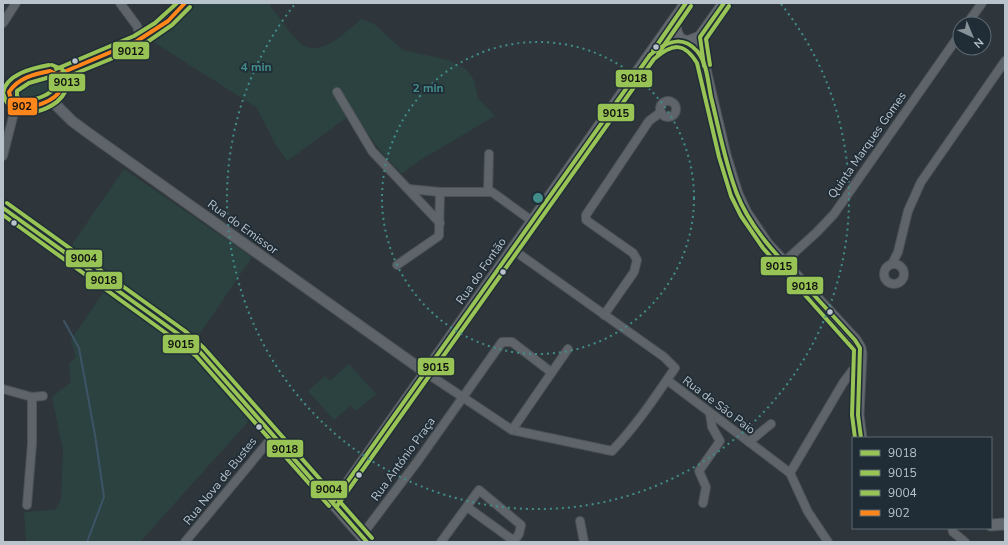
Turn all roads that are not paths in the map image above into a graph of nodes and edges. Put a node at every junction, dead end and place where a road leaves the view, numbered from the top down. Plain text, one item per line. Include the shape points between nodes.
1 (16, 3) edge
2 (120, 3) edge
3 (185, 3) edge
4 (686, 3) edge
5 (724, 3) edge
6 (982, 3) edge
7 (679, 13) junction
8 (973, 16) edge
9 (3, 23) edge
10 (700, 37) junction
11 (141, 39) junction
12 (684, 41) junction
13 (952, 45) edge
14 (650, 55) junction
15 (1005, 61) edge
16 (703, 62) junction
17 (59, 74) junction
18 (6, 92) edge
19 (337, 92) dead end
20 (50, 99) junction
21 (16, 105) junction
22 (661, 112) dead end
23 (489, 154) dead end
24 (3, 156) edge
25 (409, 189) junction
26 (440, 192) junction
27 (488, 192) junction
28 (3, 208) edge
29 (532, 221) junction
30 (440, 223) junction
31 (512, 249) junction
32 (784, 262) junction
33 (896, 265) dead end
34 (396, 266) dead end
35 (604, 315) junction
36 (568, 350) dead end
37 (860, 364) junction
38 (425, 372) junction
39 (551, 372) junction
40 (667, 380) junction
41 (3, 389) edge
42 (43, 396) dead end
43 (32, 397) junction
44 (463, 398) junction
45 (710, 413) junction
46 (771, 424) dead end
47 (512, 430) junction
48 (274, 435) junction
49 (861, 437) edge
50 (749, 442) junction
51 (790, 474) junction
52 (332, 502) junction
53 (703, 502) dead end
54 (26, 505) dead end
55 (467, 507) junction
56 (580, 521) dead end
57 (1005, 524) edge
58 (992, 526) edge
59 (952, 529) edge
60 (364, 538) edge
61 (514, 541) edge
62 (185, 542) edge
63 (441, 542) edge
64 (584, 542) edge
65 (828, 542) edge
66 (966, 542) edge

1 - 9 street
2 - 11 street via 137,26
3 - 11 main road via 168,20
4 - 7 main road, Rua do Fontão
5 - 10 main road
6 - 8 street
7 - 12 main road via 674,25 675,31
7 - 14 main road, Rua do Fontão
10 - 12 main road, Rua do Fontão
10 - 16 main road
11 - 17 main road
12 - 14 main road, Rua do Fontão via 665,43
12 - 16 main road via 698,53
13 - 32 street, Quinta Marques Gomes via 834,214
14 - 29 main road, Rua do Fontão
15 - 33 street via 921,182 908,210
16 - 32 main road via 736,194 758,232
17 - 18 main road via 50,71 23,79
17 - 20 main road via 62,82 61,91
18 - 21 main road
19 - 25 street via 372,151
20 - 21 main road via 29,107
20 - 38 street, Rua do Emissor via 72,121 91,135
21 - 24 street
22 - 35 street via 649,121 586,214 586,220 633,253 636,260 634,272
23 - 27 street
25 - 26 street
25 - 30 street
26 - 27 street
26 - 30 street
27 - 29 street via 492,192
28 - 48 main road via 181,336 204,357
29 - 31 main road, Rua do Fontão
30 - 34 street via 439,236
31 - 35 street, Rua de São Paio
31 - 38 main road, Rua do Fontão
32 - 37 main road via 857,342 861,351
35 - 40 street, Rua de São Paio via 664,356 674,368
36 - 39 street
37 - 49 main road via 858,415
37 - 51 street via 843,383
38 - 44 street
38 - 52 main road, Rua do Fontão
39 - 44 street, Rua António Praça via 512,342 502,342
39 - 47 street
40 - 45 street, Rua de São Paio
40 - 47 street via 612,451
41 - 43 street
42 - 43 street
43 - 54 street via 32,444
44 - 47 street
44 - 60 street, Rua António Praça
45 - 50 street, Rua de São Paio
45 - 53 street via 712,427 720,441 699,471 706,487
46 - 50 street
48 - 52 main road
48 - 62 street, Rua Nova de Bustes
50 - 51 street, Rua de São Paio
51 - 65 street, Rua de São Paio via 808,512
52 - 60 main road
55 - 61 street
55 - 61 street via 479,490 521,525
55 - 63 street
56 - 64 street
57 - 58 main road
59 - 66 street

